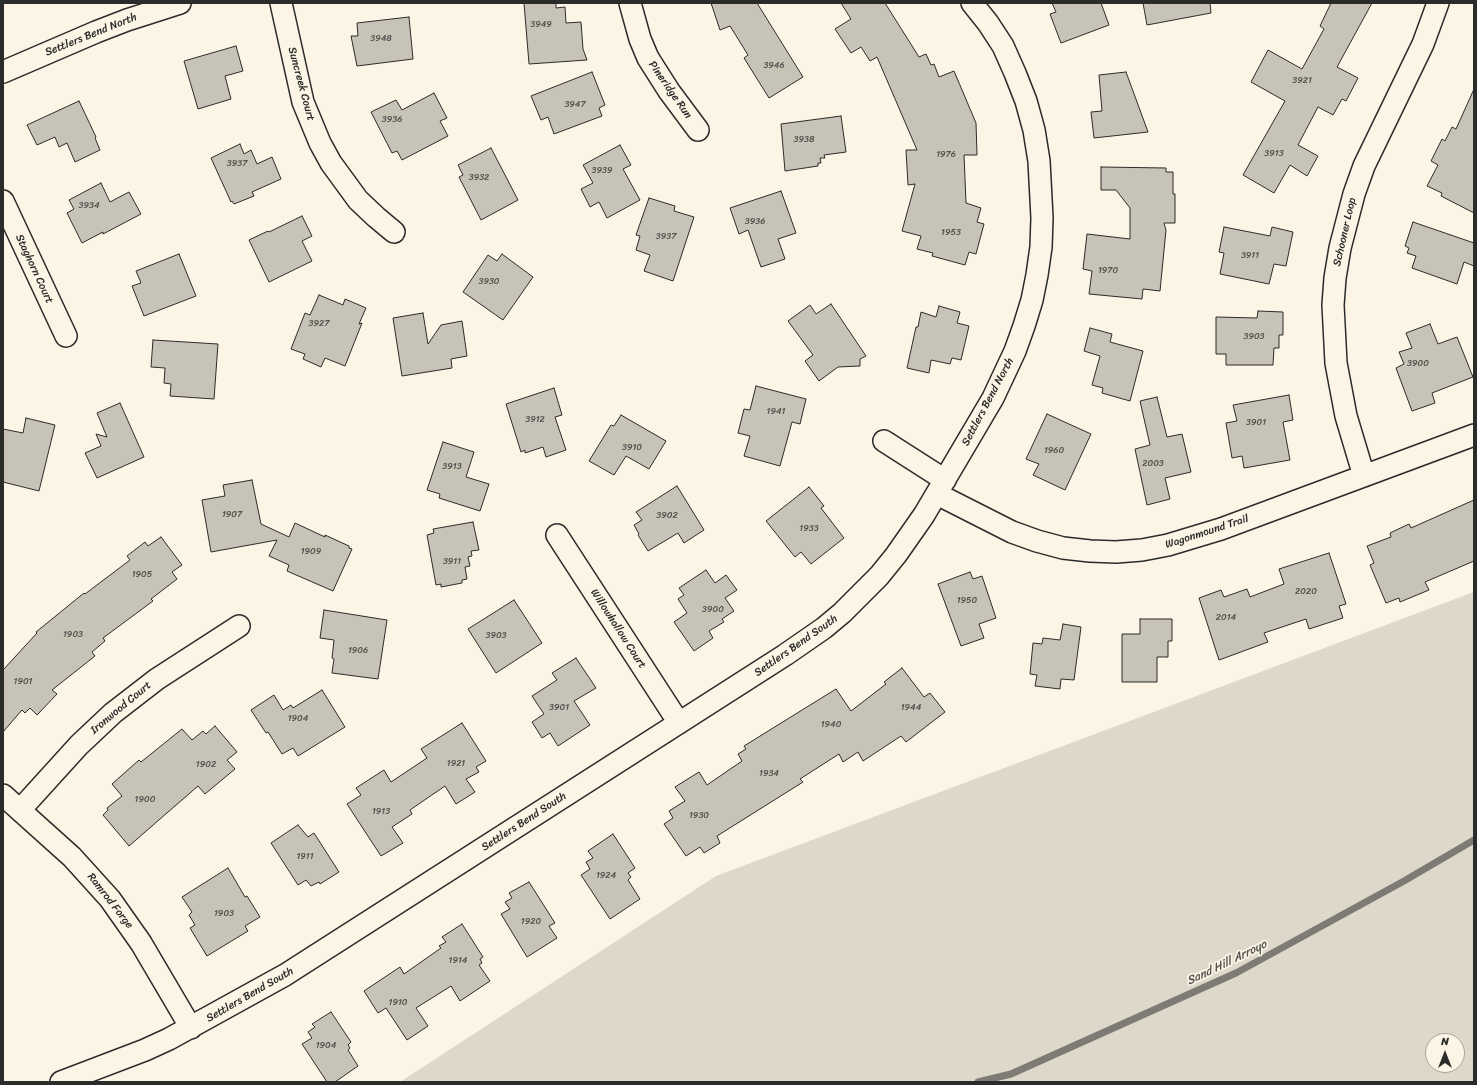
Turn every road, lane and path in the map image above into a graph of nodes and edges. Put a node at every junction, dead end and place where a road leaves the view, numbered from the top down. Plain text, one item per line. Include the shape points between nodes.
1 (180, 3) edge
2 (281, 3) edge
3 (630, 3) edge
4 (972, 3) edge
5 (1438, 3) edge
6 (3, 72) edge
7 (698, 130) dead end
8 (3, 201) edge
9 (394, 232) dead end
10 (66, 336) dead end
11 (1474, 435) edge
12 (884, 440) dead end
13 (1364, 476) junction
14 (941, 487) junction
15 (557, 535) dead end
16 (239, 626) dead end
17 (679, 724) junction
18 (3, 795) edge
19 (20, 810) junction
20 (191, 1028) junction
21 (61, 1082) edge

1 - 6 street, Settlers Bend North via 134,17
2 - 9 street, Suncreek Court via 303,102 320,143 358,200
3 - 7 street, Pineridge Run via 648,58
4 - 14 street, Settlers Bend North via 1003,46 1026,100 1039,161 1041,247 1032,300 1015,351 993,398
5 - 13 street, Schooner Loop via 1423,44 1364,166 1346,221 1335,278 1336,362 1346,416
8 - 10 street, Staghorn Court
11 - 13 street, Wagonmound Trail
12 - 14 street
13 - 14 street, Wagonmound Trail via 1194,538 1142,550 1116,552 1063,548 1012,532
14 - 17 street, Settlers Bend South via 896,555 842,613 785,655
15 - 17 street, Willowhollow Court
16 - 19 street, Ironwood Court via 156,679 113,713 79,745
17 - 20 street, Settlers Bend South via 286,975
18 - 19 street, Ramrod Forge
19 - 20 street, Ramrod Forge via 72,856 110,899 141,943
20 - 21 street, Settlers Bend South via 145,1050

